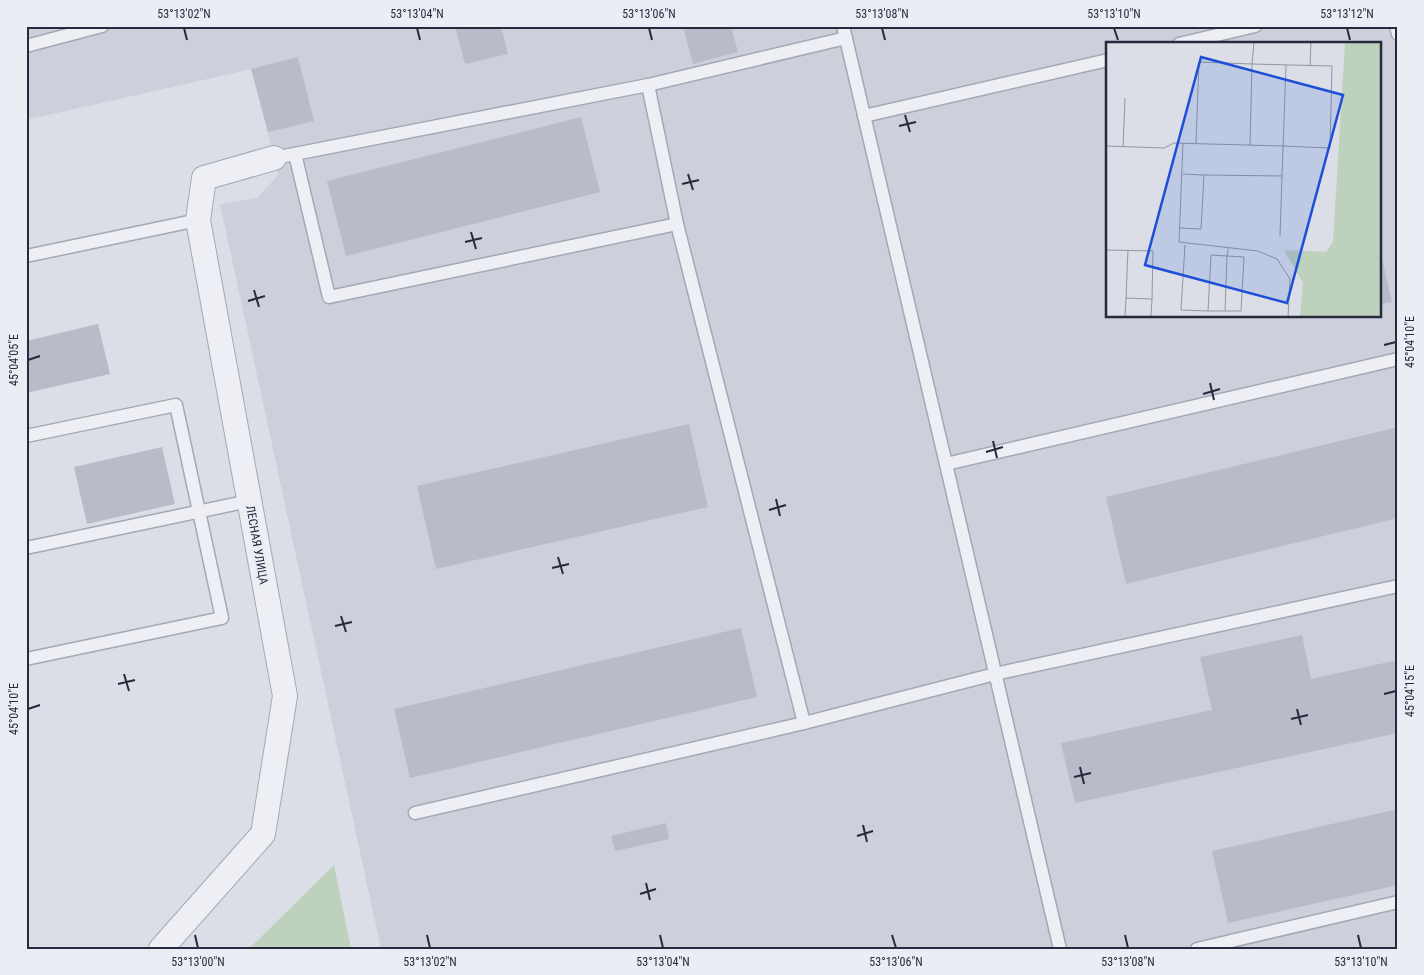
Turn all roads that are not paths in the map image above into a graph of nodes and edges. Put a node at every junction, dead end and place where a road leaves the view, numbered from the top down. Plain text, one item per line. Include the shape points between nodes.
1 (102, 26) edge
2 (1255, 26) edge
3 (1396, 26) edge
4 (845, 32) edge
5 (1398, 34) edge
6 (1187, 42) edge
7 (26, 46) edge
8 (1106, 60) edge
9 (648, 85) junction
10 (864, 116) junction
11 (284, 156) junction
12 (198, 220) junction
13 (677, 224) junction
14 (26, 256) edge
15 (1398, 359) edge
16 (26, 436) edge
17 (946, 464) junction
18 (249, 501) junction
19 (199, 511) junction
20 (26, 548) edge
21 (1398, 586) edge
22 (26, 659) edge
23 (995, 674) junction
24 (804, 723) junction
25 (415, 813) dead end
26 (1398, 902) edge
27 (161, 949) edge
28 (1060, 949) edge
29 (1196, 949) edge

1 - 7 lane
2 - 6 lane
3 - 5 lane
4 - 9 lane
4 - 10 lane
8 - 10 lane
9 - 11 lane
9 - 13 lane
10 - 17 lane
11 - 12 street, ЛЕСНАЯ УЛИЦА via 204,178
11 - 13 lane via 329,297
12 - 14 lane
12 - 18 street, ЛЕСНАЯ УЛИЦА
13 - 24 lane
15 - 17 lane
16 - 19 lane via 176,405
17 - 23 lane
18 - 19 lane
18 - 27 street, ЛЕСНАЯ УЛИЦА via 285,696 262,834
19 - 20 lane
19 - 22 lane via 222,618
21 - 23 lane
23 - 24 lane
23 - 28 lane
24 - 25 lane
26 - 29 lane

